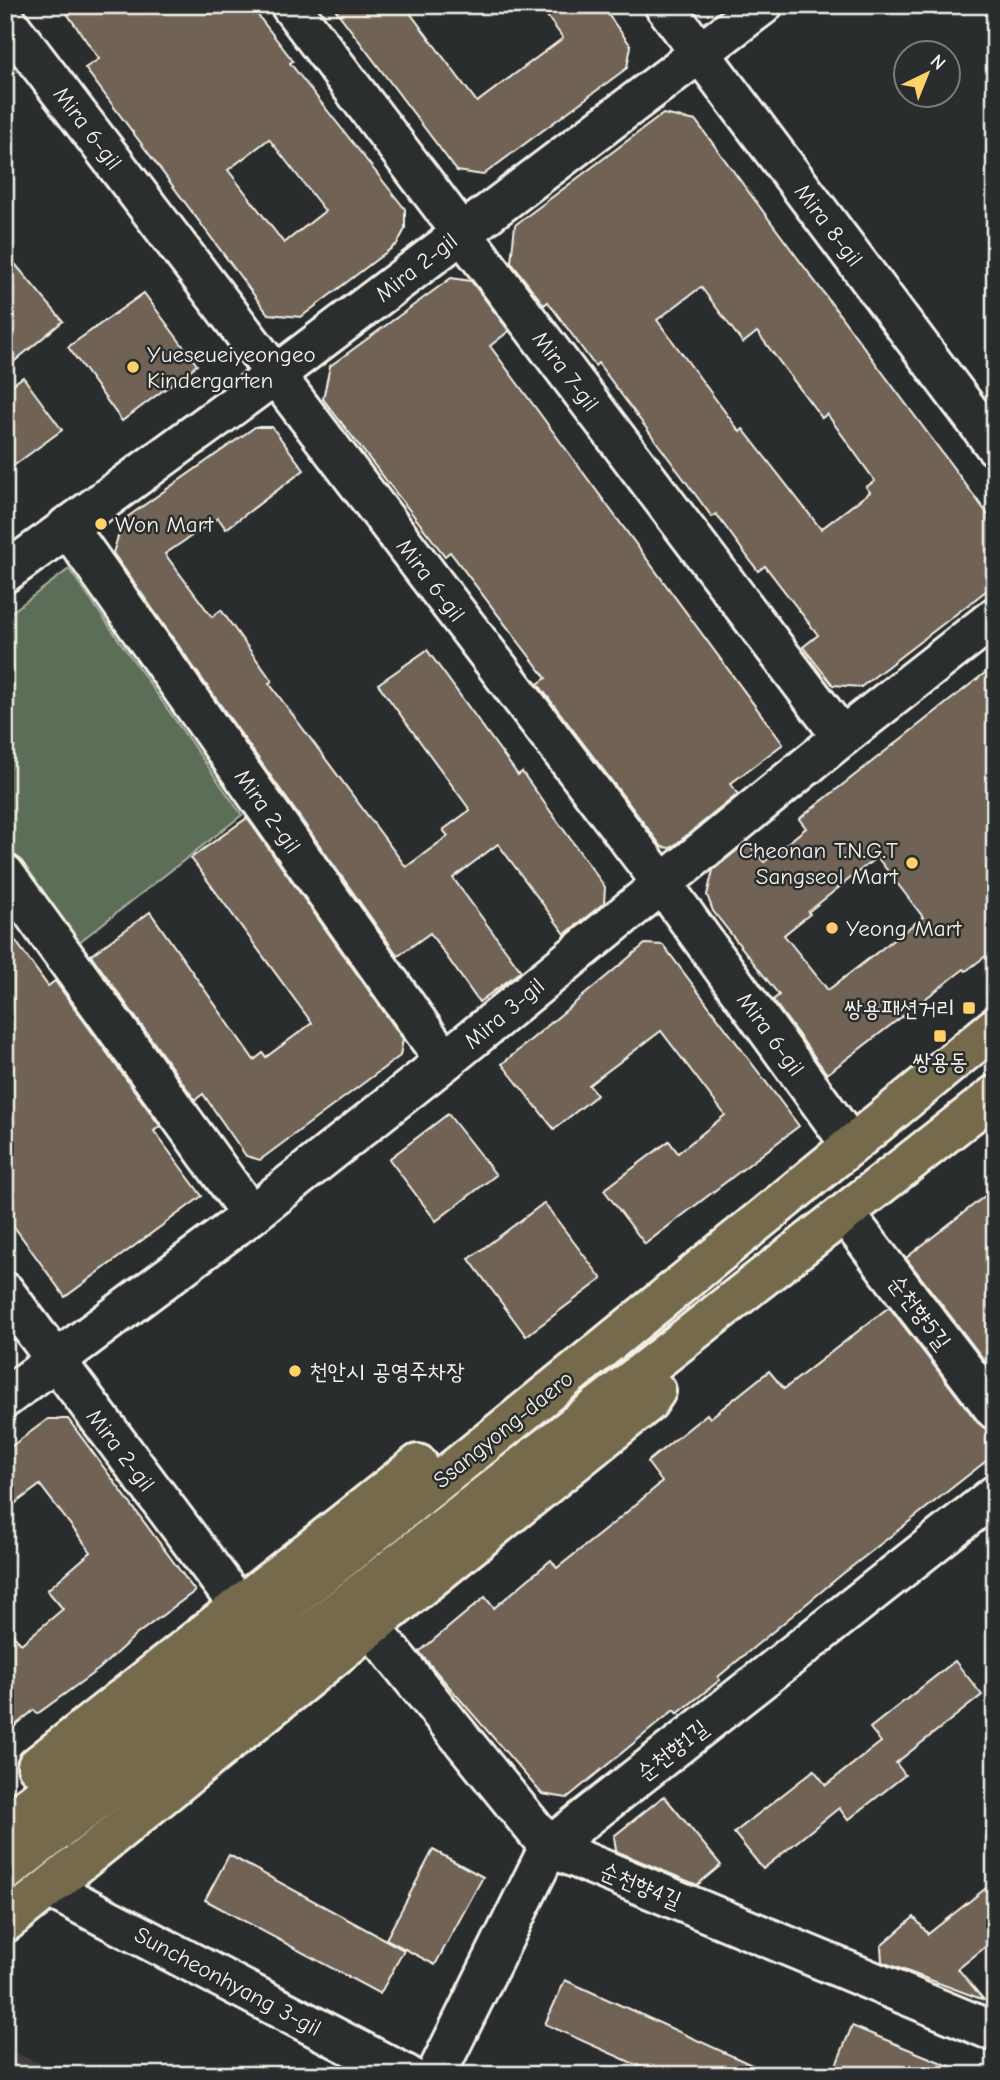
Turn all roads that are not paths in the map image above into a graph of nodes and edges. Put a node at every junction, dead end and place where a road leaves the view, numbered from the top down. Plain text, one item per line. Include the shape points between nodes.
1 (290, 5) edge
2 (664, 5) edge
3 (763, 5) edge
4 (5, 19) edge
5 (700, 53) junction
6 (462, 232) junction
7 (275, 375) junction
8 (995, 446) edge
9 (67, 526) junction
10 (5, 573) edge
11 (995, 617) edge
12 (842, 737) junction
13 (5, 874) edge
14 (661, 882) junction
15 (995, 1027) edge
16 (446, 1061) junction
17 (995, 1096) edge
18 (851, 1145) junction
19 (250, 1215) junction
20 (846, 1215) junction
21 (719, 1255) junction
22 (5, 1292) edge
23 (692, 1336) junction
24 (53, 1360) junction
25 (5, 1398) edge
26 (995, 1410) edge
27 (995, 1495) edge
28 (239, 1606) junction
29 (371, 1628) junction
30 (5, 1791) edge
31 (5, 1824) edge
32 (549, 1847) junction
33 (5, 1872) edge
34 (49, 1888) junction
35 (5, 1923) edge
36 (995, 2032) edge
37 (407, 2075) edge
38 (436, 2075) edge

1 - 6 street, Mira 7-gil
2 - 5 street, Mira 8-gil
3 - 5 street, Mira 2-gil
4 - 7 street, Mira 6-gil
5 - 6 street, Mira 2-gil
5 - 8 street, Mira 8-gil
6 - 7 street, Mira 2-gil
6 - 12 street, Mira 7-gil
7 - 9 street, Mira 2-gil
7 - 14 street, Mira 6-gil
9 - 10 street, Mira 2-gil
9 - 16 street, Mira 2-gil
11 - 12 street, Mira 3-gil
12 - 14 street, Mira 3-gil
13 - 19 street
14 - 16 street, Mira 3-gil
14 - 18 street, Mira 6-gil
15 - 18 main road, Ssangyong-daero
16 - 19 street, Mira 3-gil
17 - 20 main road, Ssangyong-daero
18 - 21 main road, Ssangyong-daero
19 - 24 street, Mira 3-gil
20 - 23 main road, Ssangyong-daero
20 - 26 street, 순천향5길
21 - 28 main road via 653,1279
21 - 31 main road, Ssangyong-daero via 256,1630
22 - 24 street, Mira 2-gil
23 - 29 main road via 649,1403
23 - 33 main road, Ssangyong-daero
24 - 25 street, Mira 3-gil
24 - 28 street, Mira 2-gil
27 - 32 street, 순천향1길
28 - 30 main road
29 - 32 street, 순천향4길
29 - 34 main road
32 - 36 street, 순천향4길
32 - 38 street, 순천향1길
34 - 35 main road
34 - 37 street, Suncheonhyang 3-gil

